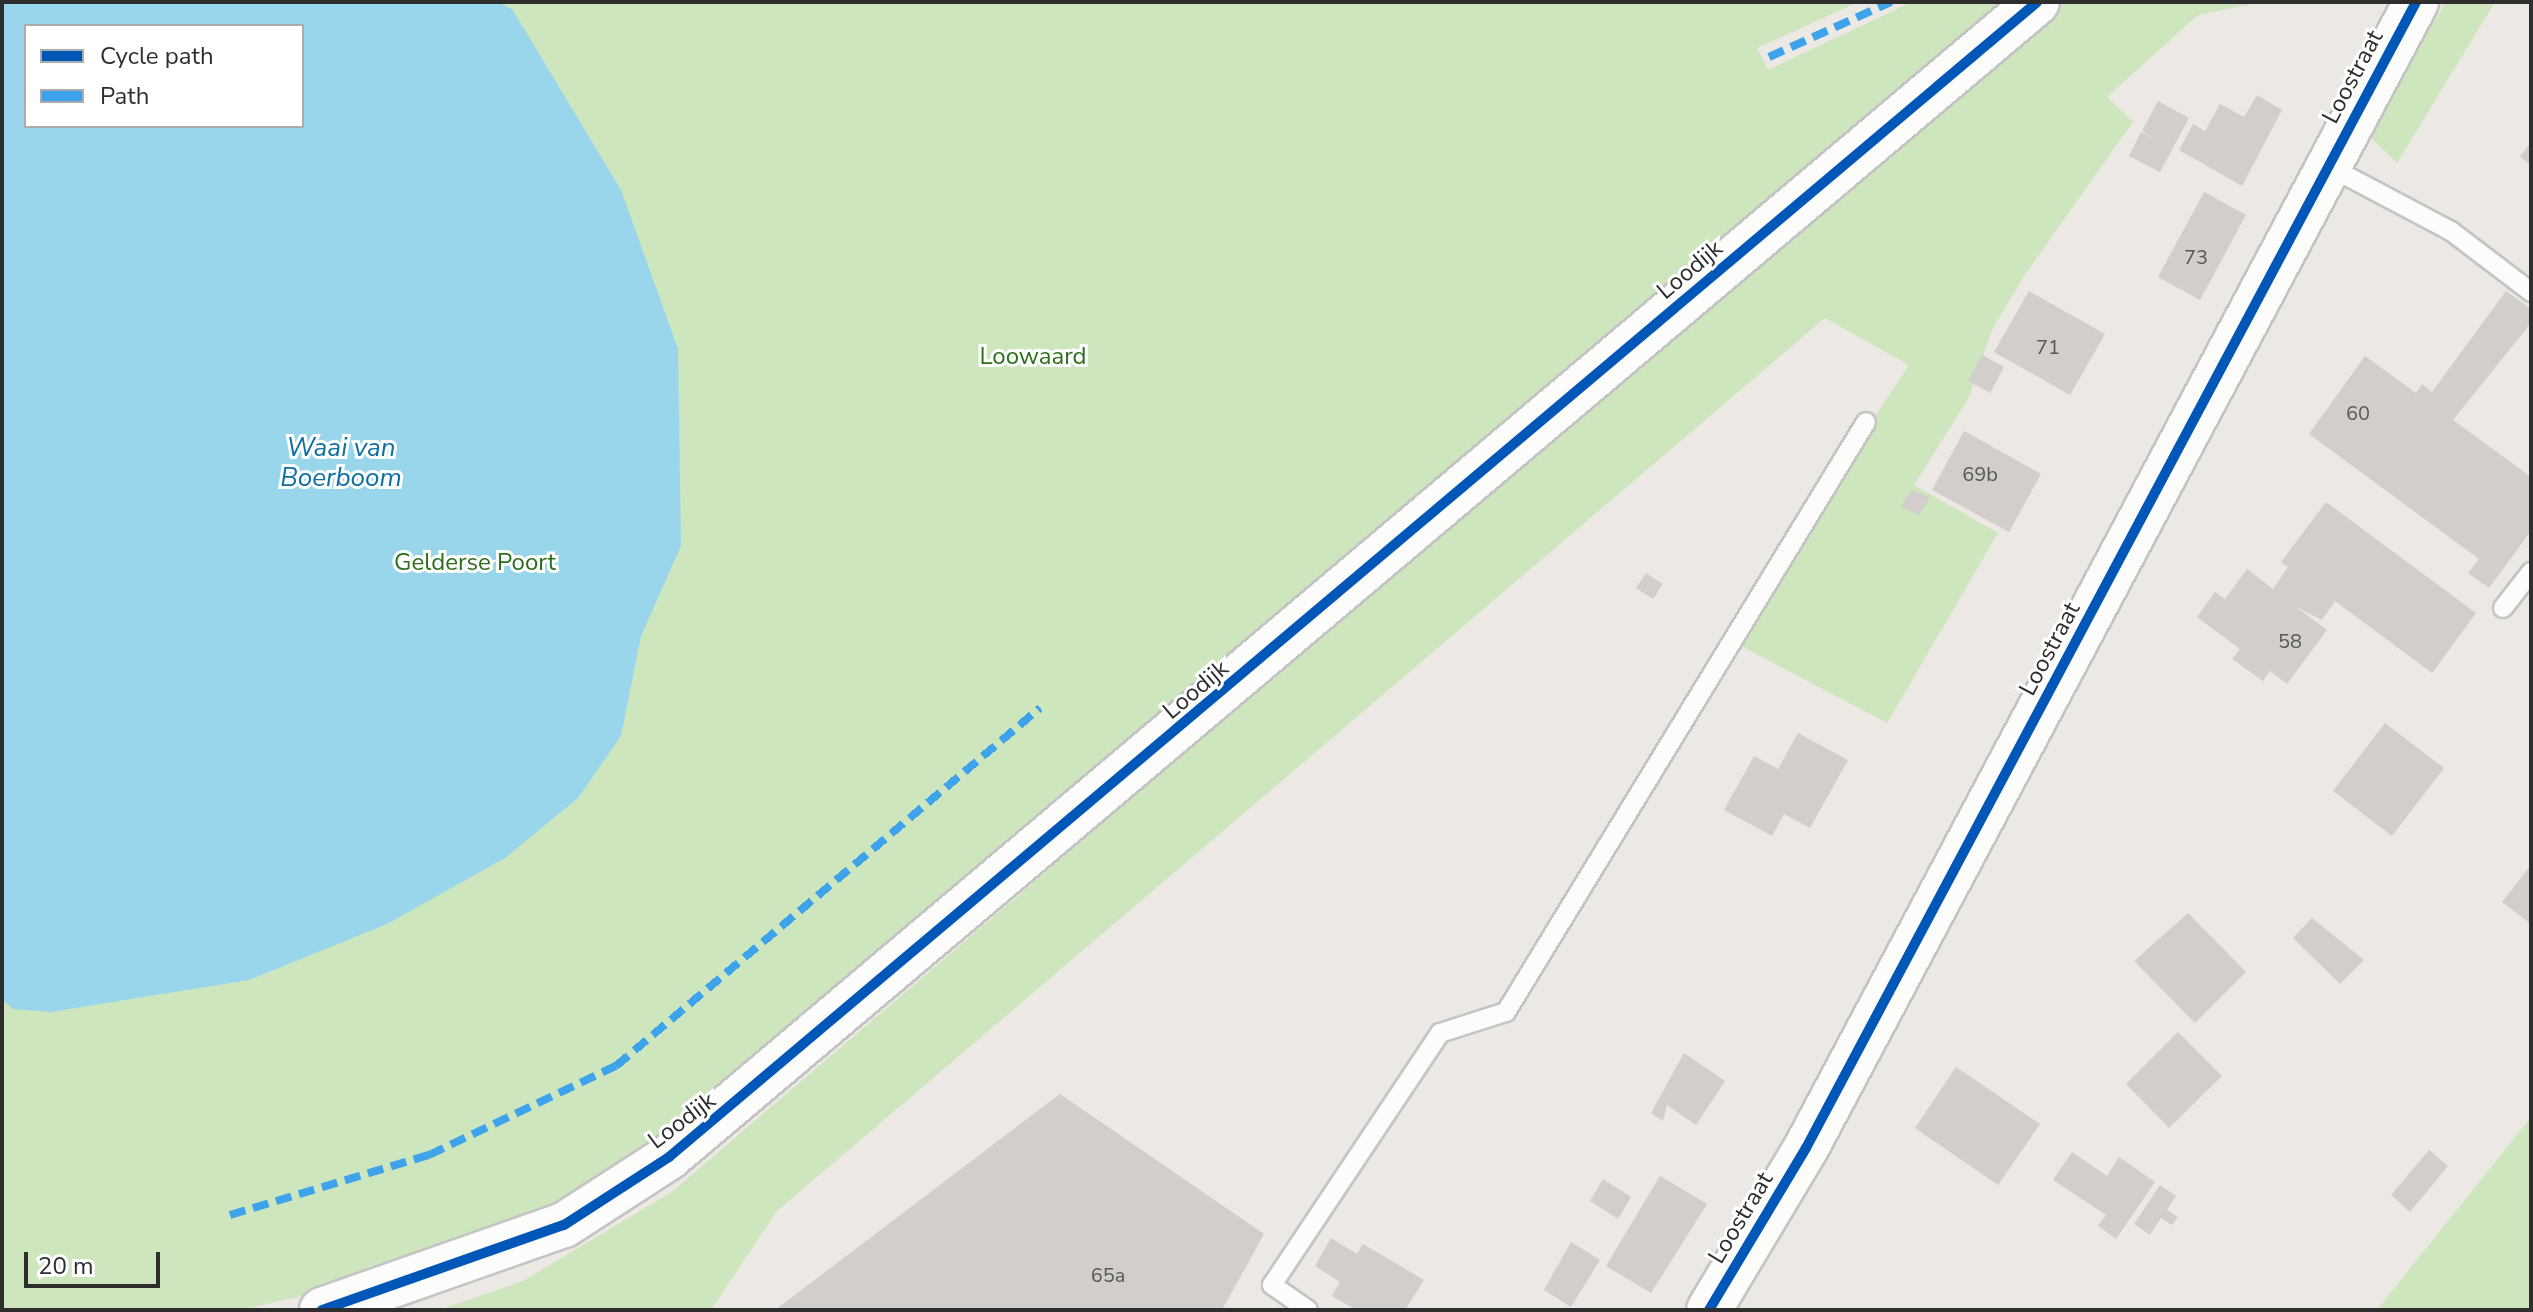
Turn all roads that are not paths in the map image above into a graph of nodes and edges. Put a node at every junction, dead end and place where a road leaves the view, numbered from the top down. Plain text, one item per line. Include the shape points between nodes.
1 (2037, 2) edge
2 (2416, 2) edge
3 (2328, 166) junction
4 (2531, 292) edge
5 (1866, 422) dead end
6 (2531, 572) edge
7 (2503, 608) dead end
8 (322, 1310) edge
9 (1308, 1310) edge
10 (1709, 1310) edge

1 - 8 street, Loodijk via 669,1157 564,1225
2 - 3 street, Loostraat
3 - 4 lane via 2451,231
3 - 10 street, Loostraat via 1806,1148
5 - 9 lane via 1506,1012 1440,1033 1272,1285
6 - 7 lane

